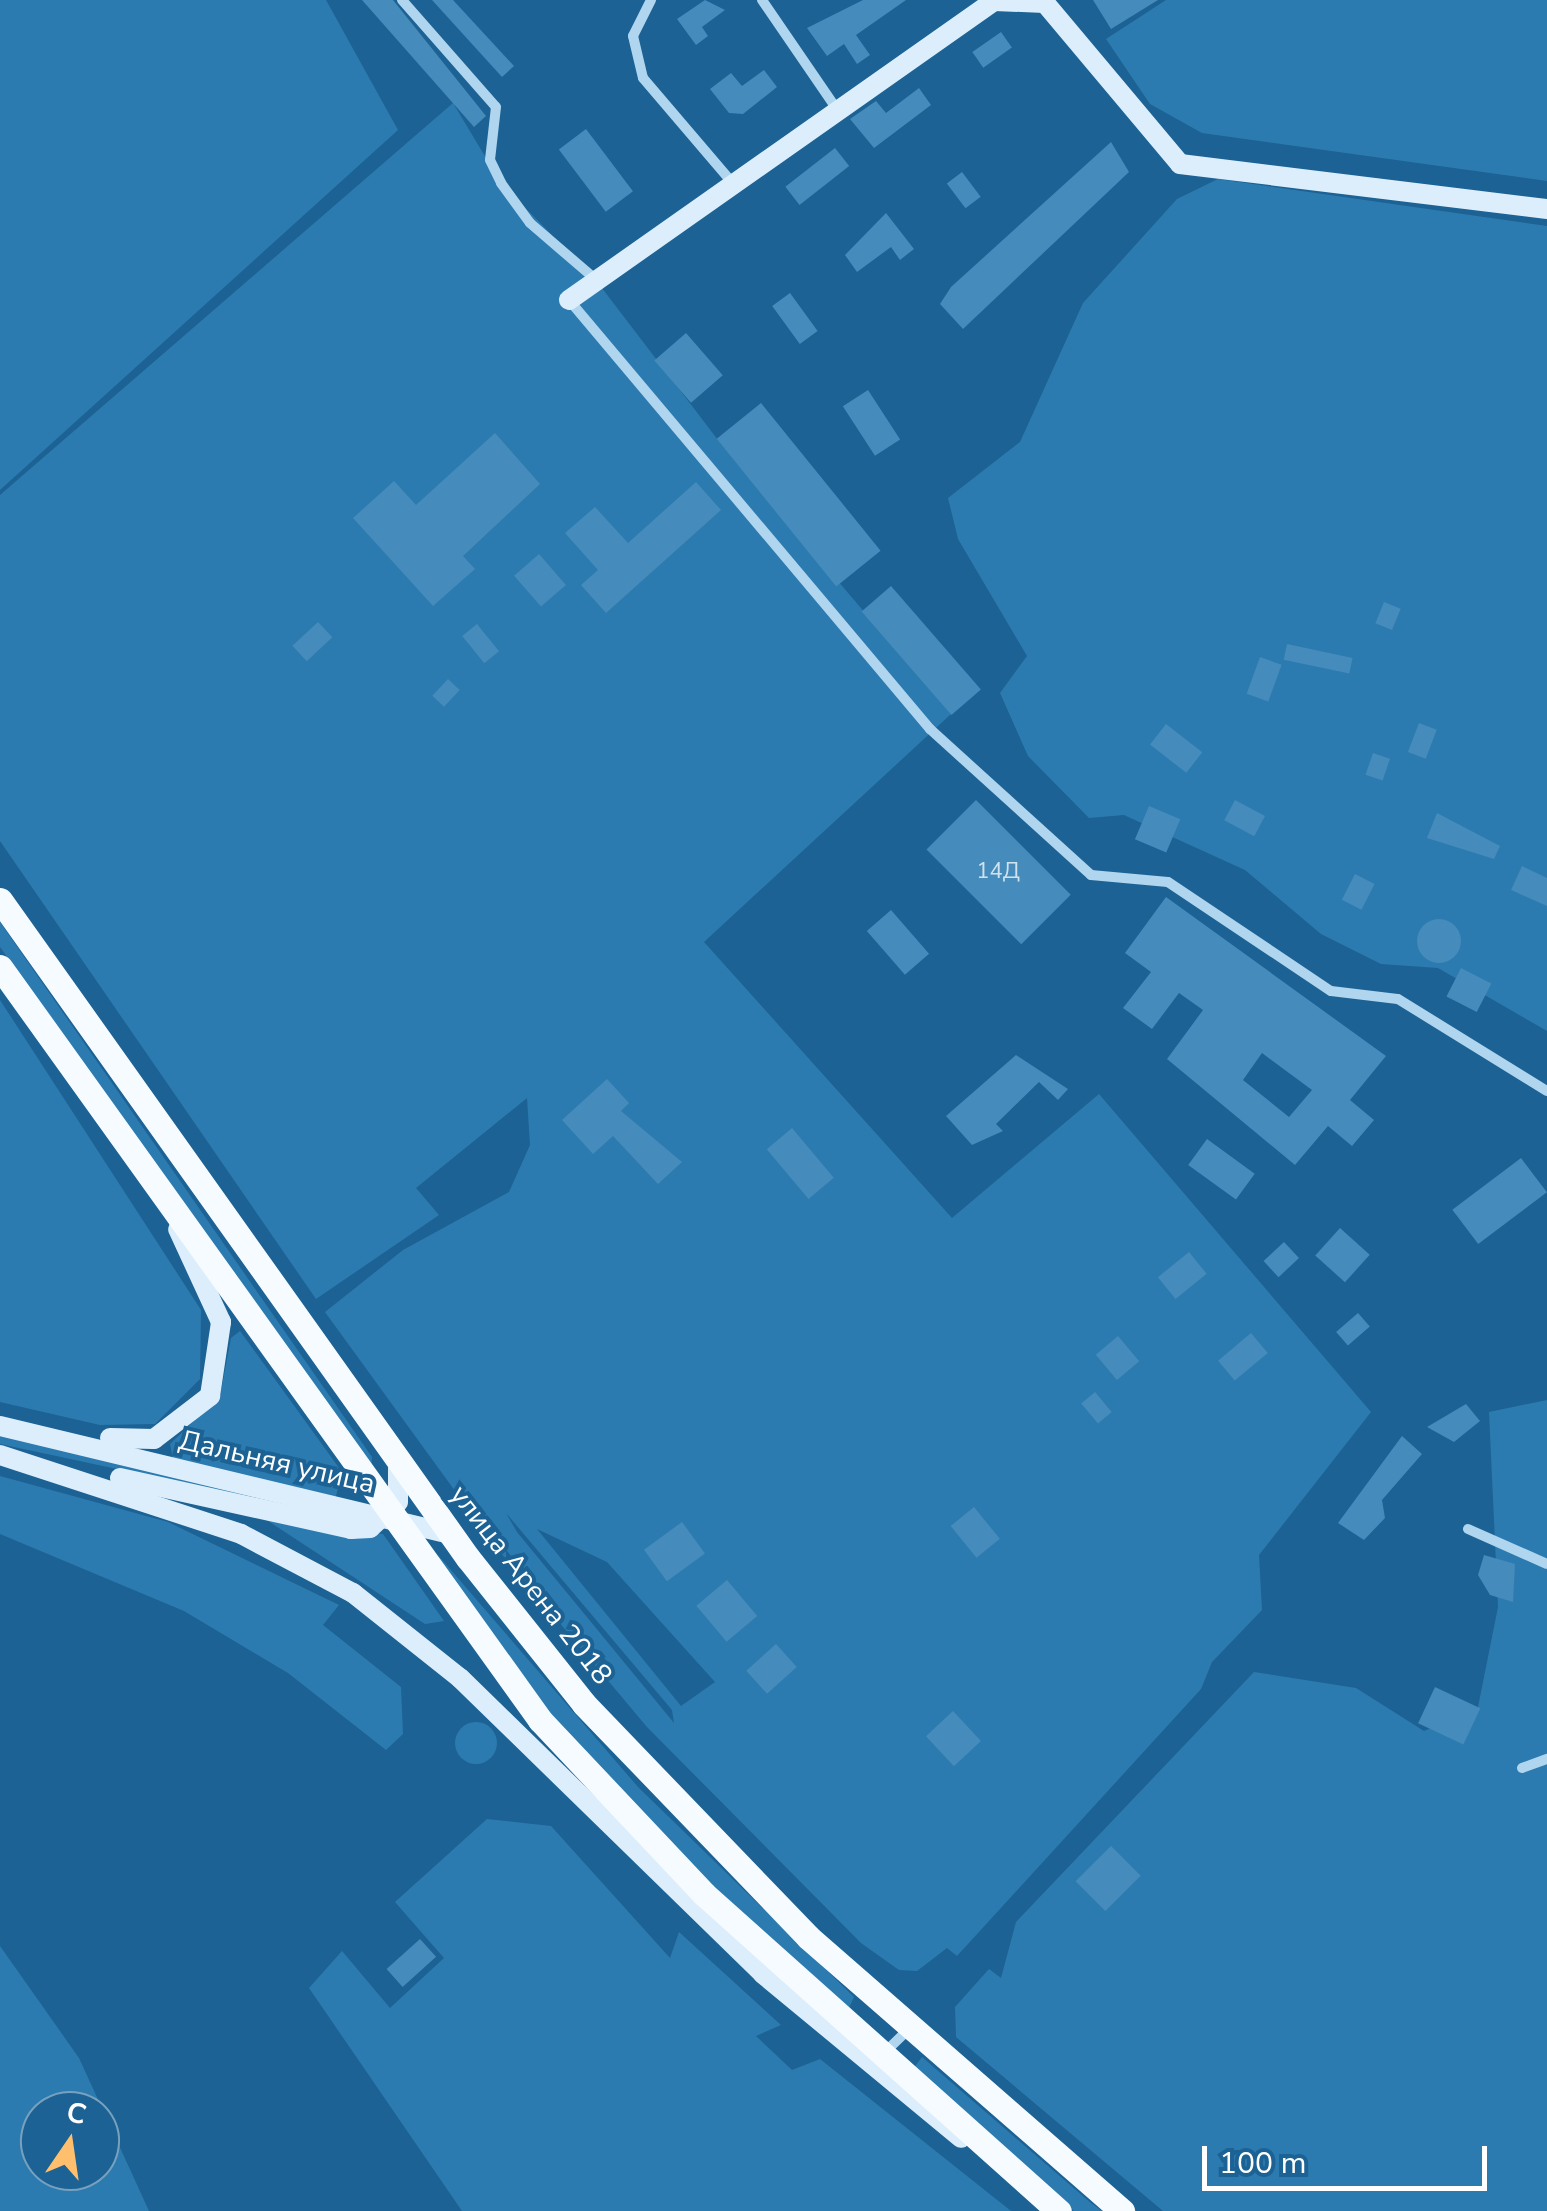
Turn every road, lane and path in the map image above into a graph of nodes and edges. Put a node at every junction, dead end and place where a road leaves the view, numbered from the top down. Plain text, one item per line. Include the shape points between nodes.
1 (402, 0) edge
2 (651, 0) edge
3 (762, 0) edge
4 (1046, 2) edge
5 (834, 105) junction
6 (730, 180) junction
7 (1547, 209) edge
8 (595, 279) junction
9 (568, 300) joint
10 (0, 900) edge
11 (0, 967) edge
12 (1547, 1091) edge
13 (170, 1214) junction
14 (0, 1414) edge
15 (0, 1426) edge
16 (0, 1455) edge
17 (398, 1458) junction
18 (387, 1516) junction
19 (1468, 1529) dead end
20 (451, 1534) junction
21 (1547, 1564) edge
22 (1547, 1759) edge
23 (1522, 1768) dead end
24 (910, 2028) junction
25 (879, 2058) junction
26 (1057, 2210) edge
27 (1122, 2211) edge

1 - 8 street via 496,107 490,160 501,183 530,223
2 - 6 street via 633,36 644,78
3 - 5 street
4 - 5 main road via 994,2
4 - 7 main road via 1180,164
5 - 6 main road
6 - 8 main road
8 - 9 main road
9 - 12 street via 930,729 1091,876 1168,882 1331,991 1398,999
10 - 17 main road, улица Арена 2018
11 - 13 main road
13 - 14 main road via 221,1322 217,1375 198,1413 154,1440 127,1442
13 - 18 main road
15 - 18 main road, Дальняя улица
16 - 18 main road, Дальняя улица via 322,1526 370,1528
16 - 26 main road via 223,1528 353,1593 460,1678 873,2072
17 - 18 main road via 398,1502
17 - 20 main road, улица Арена 2018
18 - 20 main road
18 - 25 main road via 540,1720 704,1894
19 - 21 street
20 - 24 main road, улица Арена 2018 via 584,1704 692,1823
22 - 23 street
24 - 25 street
24 - 27 main road, улица Арена 2018
25 - 26 main road

